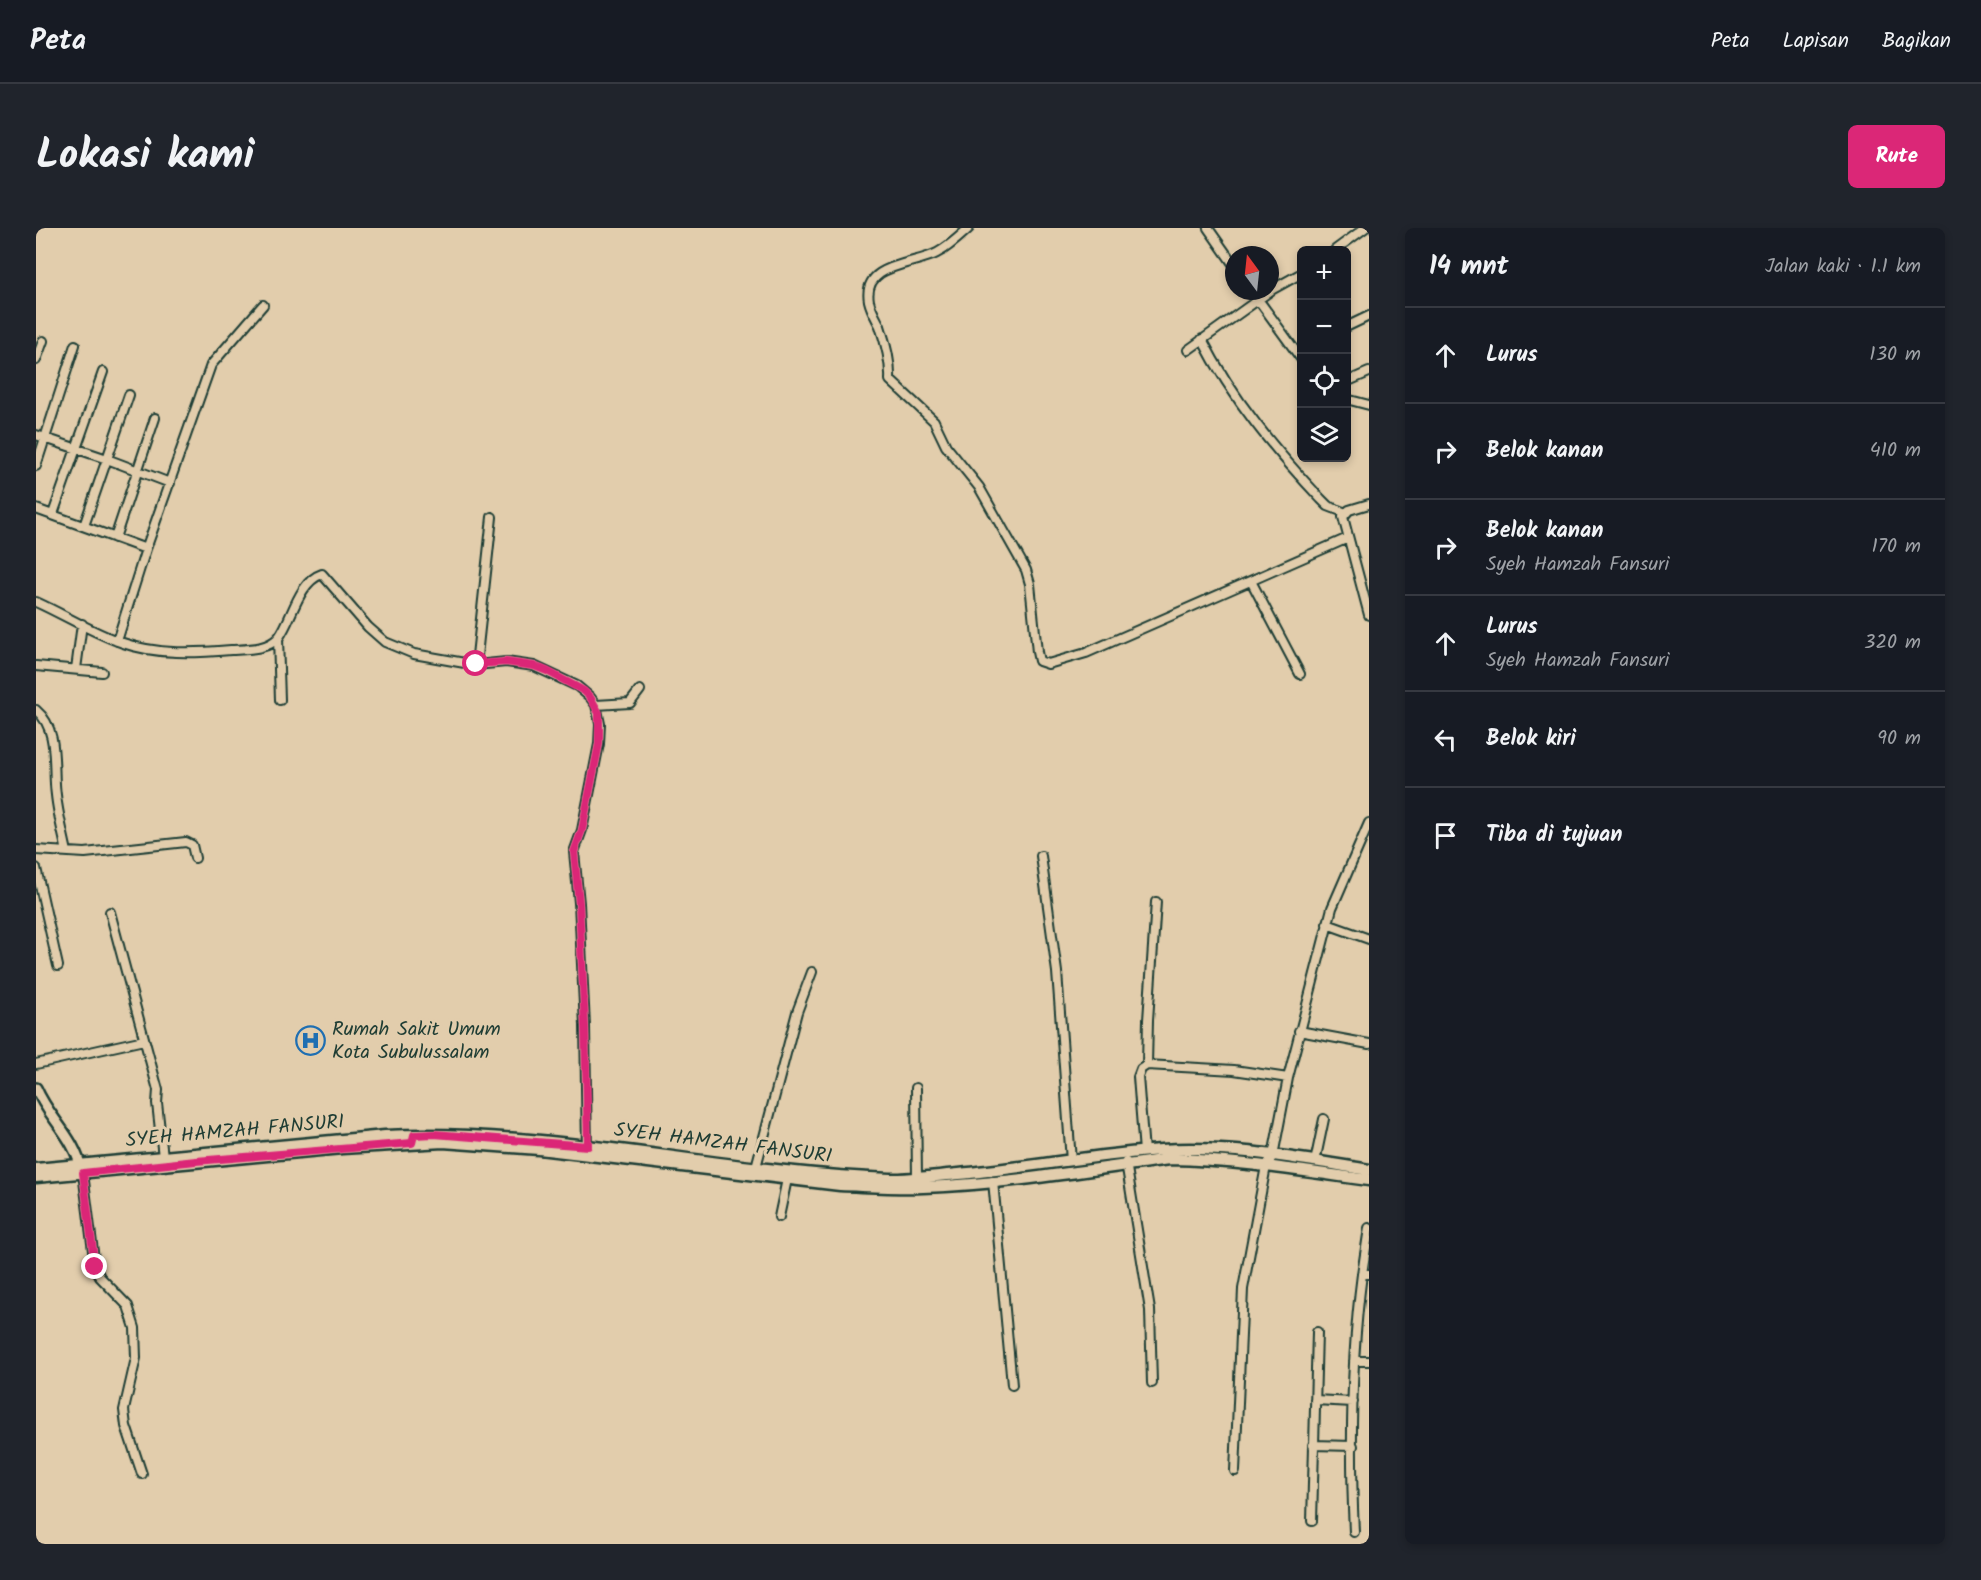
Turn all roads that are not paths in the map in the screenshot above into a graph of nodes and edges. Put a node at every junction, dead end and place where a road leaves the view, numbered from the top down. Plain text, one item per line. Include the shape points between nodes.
1 (969, 228) edge
2 (1208, 228) edge
3 (1365, 228) edge
4 (960, 231) edge
5 (1340, 246) edge
6 (1225, 252) edge
7 (1297, 276) edge
8 (1279, 287) edge
9 (1259, 300) joint
10 (263, 305) dead end
11 (1369, 316) edge
12 (1351, 325) edge
13 (1202, 339) junction
14 (43, 340) dead end
15 (75, 345) dead end
16 (1297, 348) edge
17 (1188, 350) dead end
18 (36, 360) edge
19 (104, 372) dead end
20 (1369, 372) edge
21 (1351, 380) edge
22 (129, 395) dead end
23 (1351, 400) edge
24 (1369, 405) edge
25 (155, 418) dead end
26 (36, 435) edge
27 (45, 438) junction
28 (77, 448) junction
29 (107, 459) junction
30 (36, 465) edge
31 (138, 470) junction
32 (170, 483) junction
33 (1369, 504) edge
34 (36, 509) edge
35 (1346, 513) junction
36 (52, 514) junction
37 (492, 517) dead end
38 (84, 526) junction
39 (115, 538) junction
40 (1348, 538) junction
41 (146, 549) junction
42 (1251, 581) junction
43 (36, 602) edge
44 (1369, 615) edge
45 (82, 624) junction
46 (278, 638) junction
47 (117, 641) junction
48 (476, 664) junction
49 (36, 666) edge
50 (76, 669) junction
51 (102, 672) dead end
52 (1300, 674) dead end
53 (640, 690) dead end
54 (280, 700) dead end
55 (596, 705) junction
56 (36, 710) edge
57 (1369, 823) edge
58 (36, 850) edge
59 (67, 852) junction
60 (1041, 856) dead end
61 (195, 858) dead end
62 (36, 868) edge
63 (1156, 902) dead end
64 (110, 912) dead end
65 (1327, 924) junction
66 (1369, 939) edge
67 (58, 966) dead end
68 (812, 972) dead end
69 (1299, 1031) junction
70 (144, 1040) junction
71 (1369, 1044) edge
72 (36, 1064) edge
73 (1147, 1065) junction
74 (1288, 1078) junction
75 (36, 1088) edge
76 (916, 1088) dead end
77 (1324, 1119) dead end
78 (413, 1139) junction
79 (587, 1151) junction
80 (1144, 1152) junction
81 (164, 1156) junction
82 (1273, 1156) junction
83 (1126, 1160) junction
84 (1071, 1161) junction
85 (1315, 1162) junction
86 (1266, 1166) junction
87 (756, 1167) junction
88 (36, 1169) edge
89 (82, 1169) junction
90 (1369, 1170) edge
91 (36, 1178) edge
92 (916, 1178) junction
93 (787, 1179) junction
94 (1369, 1180) edge
95 (937, 1181) junction
96 (993, 1181) junction
97 (779, 1217) dead end
98 (1369, 1228) edge
99 (1365, 1274) edge
100 (1317, 1332) dead end
101 (1354, 1361) junction
102 (1369, 1361) edge
103 (1152, 1383) dead end
104 (1012, 1385) dead end
105 (1315, 1400) junction
106 (1353, 1402) junction
107 (1314, 1445) junction
108 (1353, 1446) junction
109 (1235, 1471) dead end
110 (142, 1474) dead end
111 (1312, 1521) dead end
112 (1354, 1532) dead end

1 - 4 street
2 - 6 street
3 - 5 street
4 - 42 street via 935,254 878,274 870,287 869,299 889,358 890,380 930,415 946,446 979,486 1026,570 1039,661 1048,664 1086,653
7 - 8 street
9 - 13 street
9 - 16 street
10 - 32 street via 211,364
11 - 12 street
13 - 17 street
13 - 35 street via 1258,428 1328,506
14 - 18 street
15 - 27 street
19 - 28 street
20 - 21 street
22 - 29 street
23 - 24 street
25 - 31 street
26 - 27 street
27 - 28 street
27 - 30 street
28 - 29 street
28 - 36 street
29 - 31 street
29 - 38 street
31 - 32 street
31 - 39 street
32 - 41 street
33 - 35 street
34 - 36 street
35 - 40 street
36 - 38 street
37 - 48 street
38 - 39 street
39 - 41 street
40 - 42 street
40 - 44 street
41 - 47 street
42 - 52 street
43 - 45 street
45 - 47 street
45 - 50 street
46 - 47 street via 251,649 210,652 158,651
46 - 48 street via 302,593 322,574 385,642 414,654
46 - 54 street
48 - 55 street via 506,662 534,666 577,686
49 - 50 street
50 - 51 street
53 - 55 street via 630,703
55 - 79 street via 599,744 574,852 585,1026
56 - 59 street via 44,717 52,738 56,796
57 - 65 street
58 - 59 street
59 - 61 street via 186,842 192,845
60 - 84 street via 1057,972
62 - 67 street
63 - 73 street
64 - 70 street
65 - 66 street
65 - 69 street
68 - 87 street via 797,1012
69 - 71 street
69 - 74 street
70 - 72 street
70 - 81 street via 158,1090
73 - 74 street via 1234,1070
73 - 80 street via 1138,1077
74 - 82 street
75 - 89 street via 77,1152
76 - 92 street
77 - 85 street
78 - 79 main road, SYEH HAMZAH FANSURI via 464,1135
78 - 81 main road, SYEH HAMZAH FANSURI
78 - 89 main road, SYEH HAMZAH FANSURI
79 - 87 main road, SYEH HAMZAH FANSURI
79 - 93 main road, SYEH HAMZAH FANSURI
80 - 82 main road, SYEH HAMZAH FANSURI via 1197,1149
80 - 83 main road, SYEH HAMZAH FANSURI
81 - 89 main road, SYEH HAMZAH FANSURI
82 - 85 main road, SYEH HAMZAH FANSURI
82 - 86 street
83 - 84 main road, SYEH HAMZAH FANSURI
83 - 86 main road, SYEH HAMZAH FANSURI via 1179,1159
83 - 96 main road, SYEH HAMZAH FANSURI
83 - 103 street via 1150,1310
84 - 95 main road, SYEH HAMZAH FANSURI
85 - 90 main road, SYEH HAMZAH FANSURI
86 - 94 main road, SYEH HAMZAH FANSURI
86 - 109 street via 1243,1289
87 - 92 main road, SYEH HAMZAH FANSURI
88 - 89 main road, SYEH HAMZAH FANSURI
89 - 91 main road, SYEH HAMZAH FANSURI
89 - 110 street via 95,1267 128,1306 135,1328 137,1350 124,1410
92 - 95 main road, SYEH HAMZAH FANSURI
93 - 95 main road, SYEH HAMZAH FANSURI via 891,1187
93 - 97 street
95 - 96 main road, SYEH HAMZAH FANSURI
96 - 104 street
98 - 99 street
99 - 101 street via 1355,1329
100 - 105 street
101 - 102 street
101 - 106 street
105 - 106 street
105 - 107 street
106 - 108 street
107 - 108 street
107 - 111 street
108 - 112 street

